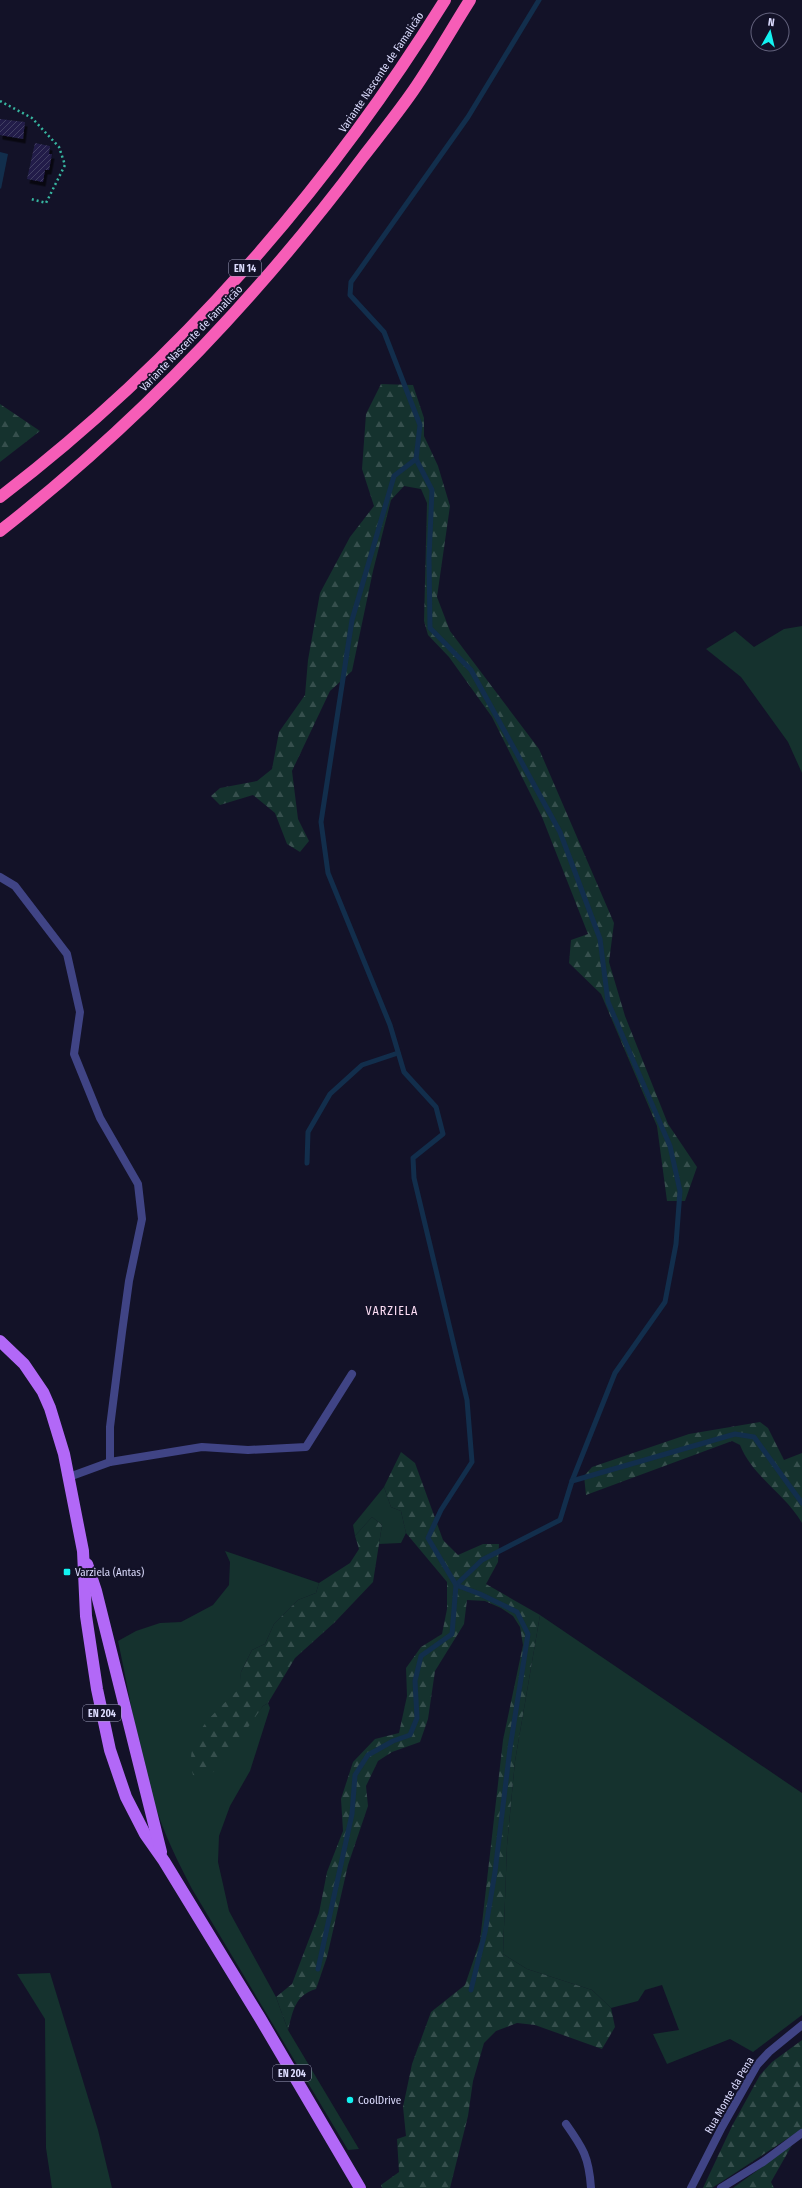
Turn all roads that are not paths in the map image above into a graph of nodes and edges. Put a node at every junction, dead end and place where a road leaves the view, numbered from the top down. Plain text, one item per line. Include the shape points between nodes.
1 (445, 0) edge
2 (470, 0) edge
3 (0, 497) edge
4 (0, 531) edge
5 (0, 877) edge
6 (0, 1341) edge
7 (352, 1374) dead end
8 (110, 1462) junction
9 (69, 1477) junction
10 (82, 1551) junction
11 (164, 1861) junction
12 (802, 2025) edge
13 (566, 2124) dead end
14 (802, 2133) edge
15 (360, 2188) edge
16 (591, 2188) edge
17 (691, 2188) edge
18 (721, 2188) edge

1 - 3 highway, Variante Nascente de Famalicão / EN 14 via 419,42 318,183 240,274 127,391
2 - 4 highway, Variante Nascente de Famalicão / EN 14 via 413,91 324,209 253,293 176,376 115,434 49,493
5 - 8 street via 16,886 67,954 80,1012 74,1054 100,1118 138,1184 142,1219 122,1332 110,1427
6 - 9 main road, EN 204 via 24,1364 43,1392 57,1430
7 - 8 street via 306,1447 248,1450 202,1447
8 - 9 street
9 - 10 main road, EN 204
10 - 11 main road, EN 204 via 96,1591
10 - 11 main road, EN 204 via 86,1616 110,1750 134,1816
11 - 15 main road, EN 204
12 - 17 street, Rua Monte da Pena via 774,2047 757,2065
13 - 16 street via 584,2149 590,2168
14 - 18 street via 763,2162

